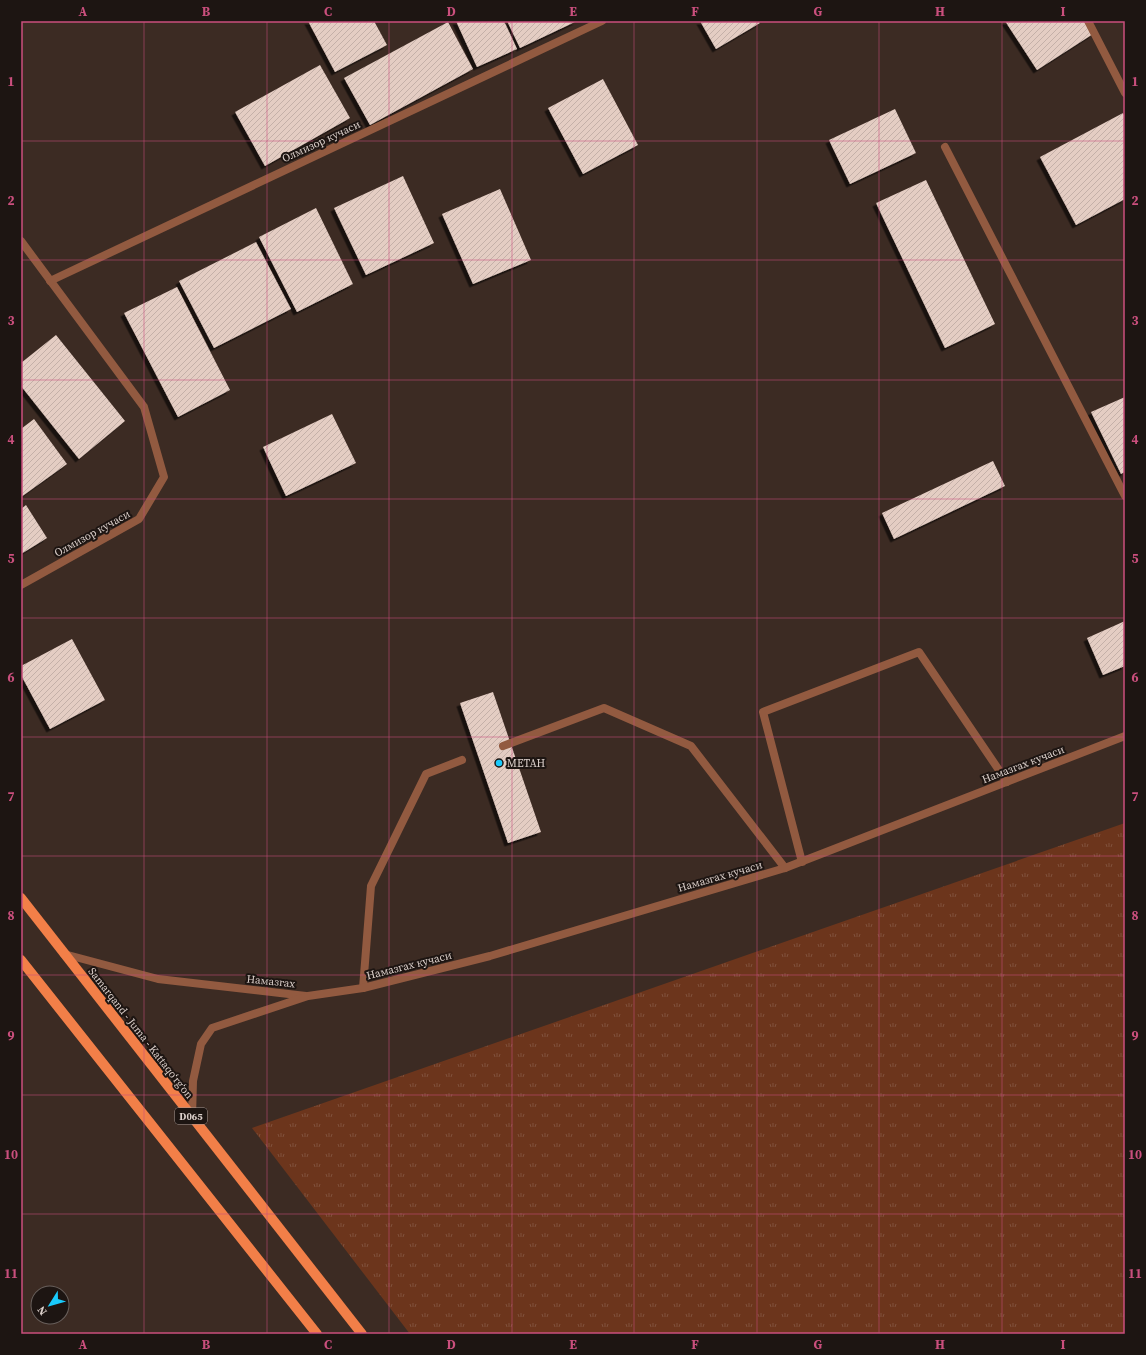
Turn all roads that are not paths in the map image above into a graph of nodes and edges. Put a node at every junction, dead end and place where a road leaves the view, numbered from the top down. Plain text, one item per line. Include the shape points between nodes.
1 (602, 21) edge
2 (1088, 21) edge
3 (1125, 93) edge
4 (945, 147) dead end
5 (21, 241) edge
6 (50, 281) junction
7 (1125, 496) edge
8 (21, 585) edge
9 (1125, 736) edge
10 (502, 746) dead end
11 (462, 760) dead end
12 (1007, 782) junction
13 (802, 862) junction
14 (785, 868) junction
15 (21, 898) edge
16 (64, 954) junction
17 (21, 960) edge
18 (363, 988) junction
19 (308, 996) junction
20 (192, 1117) junction
21 (317, 1334) edge
22 (362, 1334) edge

1 - 6 street, Олмизор кучаси
2 - 3 street
4 - 7 street
5 - 6 street, Олмизор кучаси
6 - 8 street, Олмизор кучаси via 144,407 164,477 139,519
9 - 12 street, Намазгах кучаси
10 - 14 street via 604,708 691,746
11 - 18 street via 426,774 371,886
12 - 13 street, Намазгах кучаси
12 - 13 street via 919,652 763,712
13 - 14 street, Намазгах кучаси
14 - 18 street, Намазгах кучаси via 490,956
15 - 16 main road, Samarqand - Juma - Kattaqo‘rg‘on / D065
16 - 19 street, Намазгах via 158,979
16 - 20 main road, Samarqand - Juma - Kattaqo‘rg‘on / D065
17 - 21 main road
18 - 19 street, Намазгах кучаси
19 - 20 street, Намазгах via 212,1028 201,1044 193,1081
20 - 22 main road, Samarqand - Juma - Kattaqo‘rg‘on / D065

